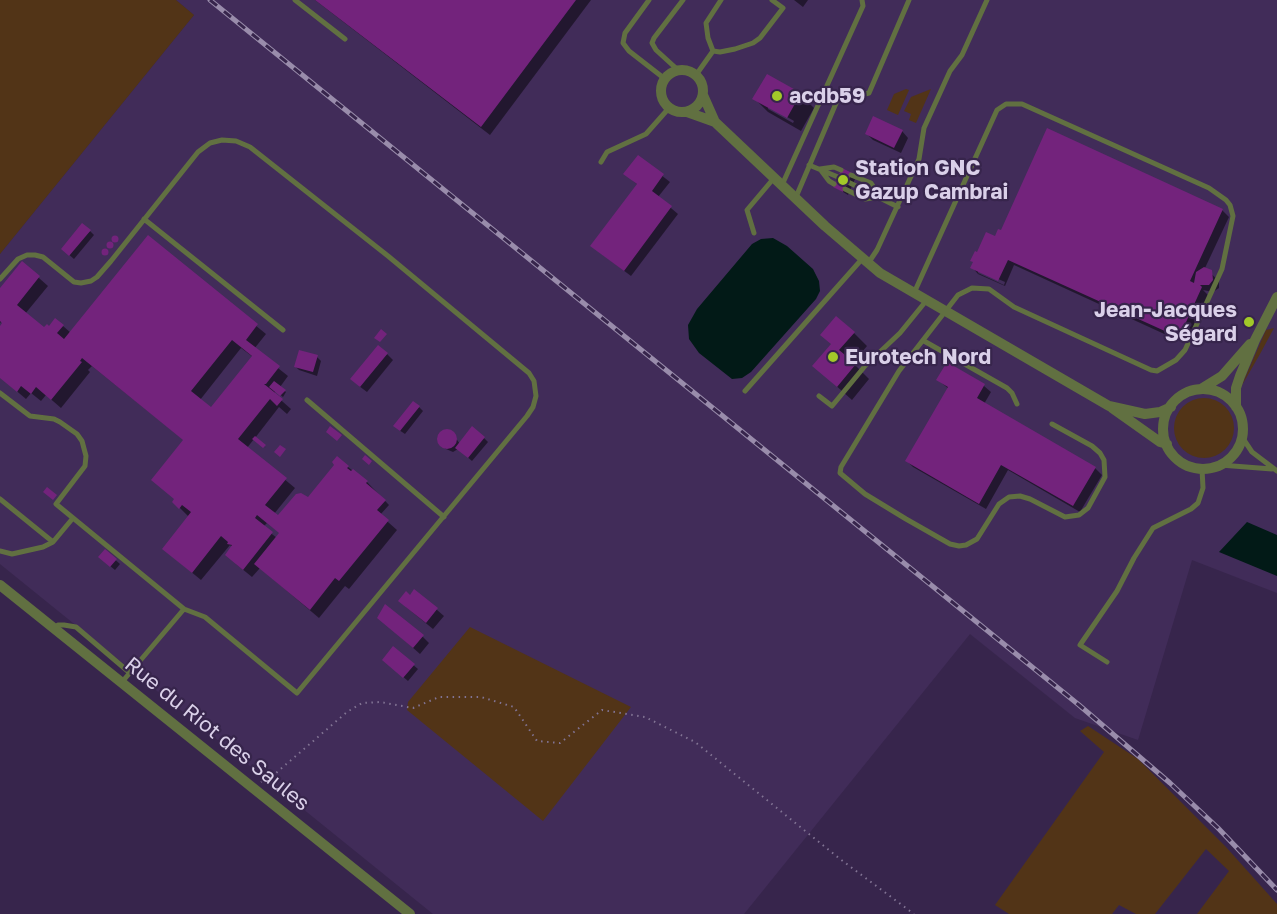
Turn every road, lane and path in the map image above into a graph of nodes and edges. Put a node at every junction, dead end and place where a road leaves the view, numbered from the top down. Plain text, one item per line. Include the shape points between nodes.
1 (295, 0) edge
2 (649, 0) edge
3 (683, 0) edge
4 (721, 0) edge
5 (772, 0) edge
6 (862, 0) edge
7 (909, 0) edge
8 (987, 0) edge
9 (345, 39) dead end
10 (713, 51) junction
11 (678, 70) junction
12 (696, 75) junction
13 (665, 79) junction
14 (703, 95) junction
15 (669, 108) junction
16 (687, 112) junction
17 (715, 122) junction
18 (601, 162) dead end
19 (809, 165) junction
20 (820, 169) junction
21 (841, 170) dead end
22 (851, 175) dead end
23 (838, 177) dead end
24 (778, 182) junction
25 (848, 182) dead end
26 (834, 184) dead end
27 (845, 189) dead end
28 (880, 197) junction
29 (795, 198) junction
30 (898, 207) junction
31 (144, 219) junction
32 (754, 233) dead end
33 (865, 261) junction
34 (0, 279) edge
35 (913, 294) junction
36 (1277, 297) edge
37 (927, 301) junction
38 (946, 313) junction
39 (284, 330) dead end
40 (1255, 340) junction
41 (924, 341) junction
42 (1201, 389) junction
43 (745, 391) dead end
44 (0, 393) edge
45 (819, 396) dead end
46 (307, 400) dead end
47 (1017, 404) dead end
48 (1109, 406) junction
49 (1171, 407) junction
50 (1236, 407) junction
51 (1052, 424) dead end
52 (1242, 437) junction
53 (1167, 444) junction
54 (1220, 465) junction
55 (1202, 469) junction
56 (1275, 470) edge
57 (0, 499) edge
58 (444, 517) junction
59 (73, 518) junction
60 (53, 542) junction
61 (0, 551) edge
62 (0, 585) edge
63 (184, 609) junction
64 (55, 628) junction
65 (1107, 662) dead end
66 (130, 673) junction
67 (122, 682) junction
68 (250, 788) junction
69 (410, 914) edge
70 (914, 914) edge

1 - 9 lane
2 - 13 lane via 625,33 623,43
3 - 11 lane via 652,43
4 - 10 lane via 706,23
5 - 10 lane via 783,8 760,38 735,49
6 - 24 lane via 863,6
7 - 19 lane via 869,93 837,101
8 - 30 lane via 924,128 919,159
10 - 12 lane
11 - 12 street
11 - 13 street
12 - 14 street
13 - 15 street via 661,94
14 - 16 street via 698,106
14 - 17 street
15 - 16 street
15 - 18 lane via 646,134 607,152
16 - 17 street
17 - 24 street
19 - 20 lane
19 - 29 lane
20 - 21 lane
20 - 23 lane
20 - 26 lane
22 - 28 lane via 871,183
24 - 29 street
24 - 32 lane via 747,210
25 - 28 lane
27 - 28 lane via 865,198
28 - 30 lane
29 - 33 street
30 - 33 lane via 878,250
31 - 34 lane via 97,277 87,283 74,282 43,257 34,255 18,259
31 - 39 lane
31 - 58 lane via 198,152 210,143 236,141 250,147 360,234 529,373 536,388 533,407
33 - 35 street
33 - 43 lane
35 - 37 street
35 - 38 lane via 997,110 1006,104 1022,104 1209,188 1226,200 1232,211 1222,269 1185,350 1171,364 1154,371 1014,307 983,287 965,290
36 - 40 street
37 - 38 street
37 - 45 lane via 832,406
38 - 41 lane
38 - 48 street
40 - 42 street via 1222,376
40 - 50 street via 1236,388
41 - 47 lane via 1007,388
41 - 51 lane via 899,371 840,469 844,478 878,502 959,546 977,539 999,504 1014,496 1030,499 1061,516 1079,514 1088,508 1105,477 1104,460 1092,446
42 - 49 street via 1184,394
42 - 50 street via 1221,393
44 - 59 lane via 30,416 60,422 82,441 85,466 56,504
46 - 58 lane
48 - 49 street via 1145,414
48 - 53 street
49 - 53 street via 1164,425
50 - 52 street via 1242,421
52 - 54 street via 1235,453
52 - 56 lane via 1252,452
53 - 55 street via 1177,459
54 - 55 street
54 - 56 lane
55 - 65 lane via 1203,488 1198,503 1153,528 1080,645
57 - 60 lane
58 - 63 lane via 297,693 205,617
59 - 60 lane
59 - 63 lane
60 - 61 lane via 12,554
62 - 64 street, Rue du Riot des Saules
63 - 66 lane
64 - 66 lane via 76,627
64 - 67 street, Rue du Riot des Saules
66 - 67 lane
67 - 68 street, Rue du Riot des Saules
68 - 69 street, Rue du Riot des Saules
68 - 70 path via 276,774 362,703 413,708 439,697 481,697 513,707 537,741 560,743 602,710 645,717 695,741

